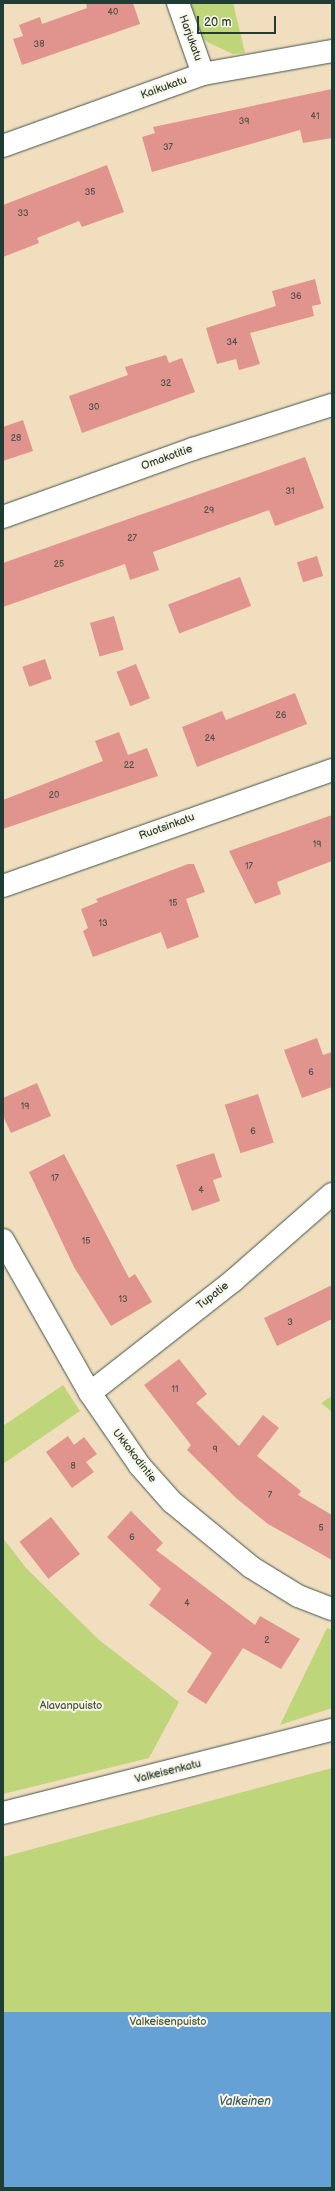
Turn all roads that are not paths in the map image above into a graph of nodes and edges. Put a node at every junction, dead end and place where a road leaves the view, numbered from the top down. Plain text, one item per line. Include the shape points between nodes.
1 (178, 3) edge
2 (332, 52) edge
3 (203, 74) junction
4 (3, 146) edge
5 (332, 405) edge
6 (3, 516) edge
7 (332, 770) edge
8 (3, 886) edge
9 (332, 1194) edge
10 (3, 1240) edge
11 (90, 1393) junction
12 (332, 1609) edge
13 (332, 1730) edge
14 (3, 1813) edge

1 - 3 street, Harjukatu
2 - 3 street, Kaikukatu
3 - 4 street, Kaikukatu
5 - 6 street, Omakotitie via 193,449
7 - 8 street, Ruotsinkatu
9 - 11 street, Tupatie via 234,1280
10 - 11 street, Ukkokodintie
11 - 12 street, Ukkokodintie via 140,1466 172,1502 251,1567 298,1596
13 - 14 street, Valkeisenkatu

